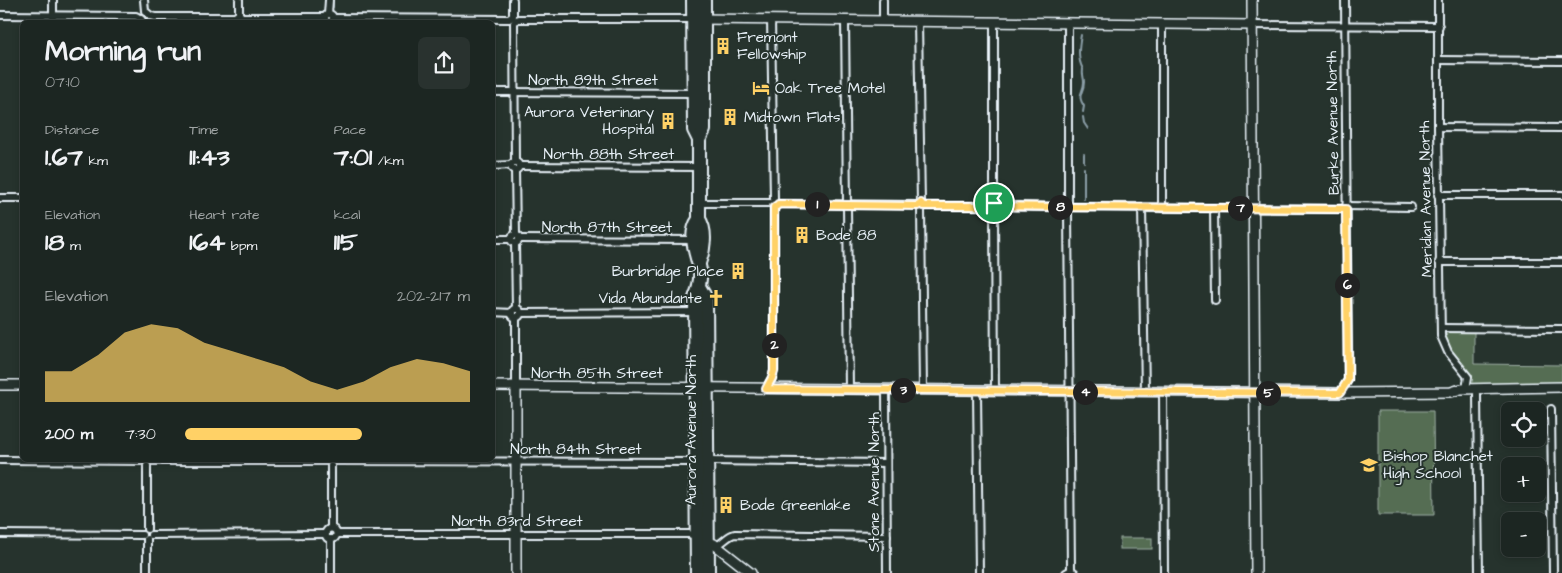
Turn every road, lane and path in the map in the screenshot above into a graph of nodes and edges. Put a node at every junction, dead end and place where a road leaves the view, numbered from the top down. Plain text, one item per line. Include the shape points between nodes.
1 (53, 0) edge
2 (144, 0) edge
3 (239, 0) edge
4 (328, 0) edge
5 (513, 0) edge
6 (693, 0) edge
7 (704, 0) edge
8 (883, 0) edge
9 (1252, 0) edge
10 (1344, 0) edge
11 (1438, 0) edge
12 (0, 15) edge
13 (238, 18) edge
14 (53, 19) edge
15 (329, 19) edge
16 (514, 19) junction
17 (698, 19) junction
18 (771, 19) junction
19 (141, 20) edge
20 (845, 21) junction
21 (882, 21) junction
22 (918, 22) junction
23 (994, 23) junction
24 (1068, 24) junction
25 (1162, 24) junction
26 (1252, 25) junction
27 (1345, 26) junction
28 (1439, 26) junction
29 (1438, 60) junction
30 (1562, 61) edge
31 (495, 92) edge
32 (515, 92) junction
33 (694, 93) junction
34 (1438, 127) junction
35 (1562, 128) edge
36 (699, 140) junction
37 (495, 166) edge
38 (515, 166) junction
39 (699, 167) junction
40 (1438, 195) junction
41 (1562, 195) edge
42 (0, 198) edge
43 (20, 198) edge
44 (699, 203) junction
45 (774, 203) junction
46 (847, 204) junction
47 (921, 206) junction
48 (994, 206) junction
49 (1068, 207) junction
50 (1411, 207) dead end
51 (1142, 208) junction
52 (1162, 208) junction
53 (1214, 208) junction
54 (1253, 208) junction
55 (1346, 208) junction
56 (699, 219) junction
57 (495, 239) edge
58 (515, 239) junction
59 (694, 240) junction
60 (1439, 262) junction
61 (1562, 262) edge
62 (699, 263) junction
63 (700, 288) junction
64 (1215, 300) dead end
65 (495, 312) edge
66 (695, 312) junction
67 (516, 313) junction
68 (1441, 328) junction
69 (1562, 329) edge
70 (0, 385) edge
71 (20, 385) edge
72 (495, 386) edge
73 (516, 386) junction
74 (1562, 387) edge
75 (701, 388) junction
76 (766, 389) junction
77 (849, 389) junction
78 (1466, 389) junction
79 (886, 390) junction
80 (923, 390) junction
81 (978, 391) junction
82 (995, 391) junction
83 (1070, 392) junction
84 (1145, 392) junction
85 (1163, 392) junction
86 (1451, 392) junction
87 (1255, 393) junction
88 (1340, 393) junction
89 (1562, 393) edge
90 (1477, 394) junction
91 (1551, 409) dead end
92 (0, 460) edge
93 (20, 460) edge
94 (143, 462) edge
95 (328, 462) edge
96 (495, 462) edge
97 (516, 462) junction
98 (697, 462) junction
99 (886, 463) junction
100 (331, 528) junction
101 (0, 534) edge
102 (147, 534) junction
103 (326, 534) junction
104 (337, 534) junction
105 (516, 534) junction
106 (887, 536) junction
107 (331, 539) junction
108 (707, 542) junction
109 (1071, 572) edge
110 (147, 573) edge
111 (331, 573) edge
112 (516, 573) edge
113 (697, 573) edge
114 (708, 573) edge
115 (751, 573) edge
116 (887, 573) edge
117 (979, 573) edge
118 (1164, 573) edge
119 (1256, 573) edge
120 (1479, 573) edge
121 (1553, 573) edge

1 - 14 street
2 - 13 street via 145,11 155,17
3 - 13 street
4 - 15 street
5 - 16 street
6 - 17 highway, Aurora Avenue North
7 - 17 highway, Aurora Avenue North
8 - 21 street
9 - 26 street
10 - 27 street, Burke Avenue North
11 - 28 street, Meridian Avenue North
12 - 14 street
13 - 15 street
14 - 19 street via 136,16
15 - 16 street
16 - 17 street
16 - 32 street
17 - 18 street
17 - 33 highway, Aurora Avenue North
17 - 36 highway, Aurora Avenue North via 704,130
18 - 20 street
18 - 45 street
20 - 21 street
20 - 46 street
21 - 22 street
22 - 23 street
22 - 47 street
23 - 24 street
23 - 48 street
24 - 25 street
24 - 49 street
25 - 26 street
25 - 52 street
26 - 27 street
26 - 54 street
27 - 28 street
27 - 55 street, Burke Avenue North
28 - 29 street, Meridian Avenue North
29 - 30 street
29 - 34 street, Meridian Avenue North
31 - 32 street, North 89th Street
32 - 33 street, North 89th Street
32 - 38 street
33 - 36 highway, Aurora Avenue North via 694,130
34 - 35 street
34 - 40 street, Meridian Avenue North
36 - 39 highway, Aurora Avenue North
37 - 38 street, North 88th Street
38 - 39 street, North 88th Street
38 - 58 street
39 - 44 highway, Aurora Avenue North
40 - 41 street
40 - 60 street, Meridian Avenue North
42 - 43 street
44 - 45 street
44 - 56 highway, Aurora Avenue North
45 - 46 street
45 - 76 street via 774,371
46 - 47 street
46 - 77 street
47 - 48 street
47 - 80 street
48 - 49 street
48 - 82 street
49 - 51 street
49 - 83 street
50 - 55 street
51 - 52 street
51 - 84 street
52 - 53 street
53 - 54 street
53 - 64 street
54 - 55 street
54 - 87 street
55 - 88 street, Burke Avenue North via 1348,380
56 - 59 highway, Aurora Avenue North via 694,226
56 - 62 highway, Aurora Avenue North via 703,224 703,253
57 - 58 street, North 87th Street
58 - 59 street, North 87th Street
58 - 67 street
59 - 62 highway, Aurora Avenue North via 694,252
60 - 61 street
60 - 68 street, Meridian Avenue North
62 - 63 highway, Aurora Avenue North
63 - 66 highway, Aurora Avenue North via 695,298
63 - 75 highway, Aurora Avenue North via 706,298
65 - 67 street
66 - 67 street
66 - 75 highway, Aurora Avenue North
67 - 73 street
68 - 69 street
68 - 78 street, Meridian Avenue North via 1446,349 1468,378
70 - 71 street
72 - 73 street, North 85th Street
73 - 75 street, North 85th Street
73 - 97 street
74 - 78 street, North 85th Street
75 - 76 street, North 85th Street
75 - 98 highway, Aurora Avenue North
76 - 77 street, North 85th Street
77 - 79 street, North 85th Street
78 - 86 street, North 85th Street
79 - 80 street, North 85th Street
79 - 99 street, Stone Avenue North
80 - 81 street, North 85th Street
81 - 82 street, North 85th Street
81 - 117 street
82 - 83 street, North 85th Street
83 - 84 street, North 85th Street
83 - 109 street
84 - 85 street, North 85th Street
85 - 87 street, North 85th Street
85 - 118 street
86 - 88 street, North 85th Street
86 - 90 street, North 85th Street
87 - 88 street, North 85th Street
87 - 119 street
89 - 90 street, North 85th Street
90 - 120 street
91 - 121 street
92 - 93 street
94 - 102 street
95 - 100 street
96 - 97 street, North 84th Street
97 - 98 street, North 84th Street
97 - 105 street
98 - 99 street, North 84th Street
98 - 108 highway, Aurora Avenue North
99 - 106 street, Stone Avenue North
100 - 103 street
100 - 104 street
101 - 102 street
102 - 103 street
102 - 110 street
103 - 107 street
104 - 105 street, North 83rd Street
104 - 107 street
105 - 108 street, North 83rd Street via 689,534
105 - 112 street
106 - 108 street via 735,534 722,543
106 - 116 street, Stone Avenue North
107 - 111 street
108 - 113 highway, Aurora Avenue North
108 - 114 highway, Aurora Avenue North
108 - 115 street

